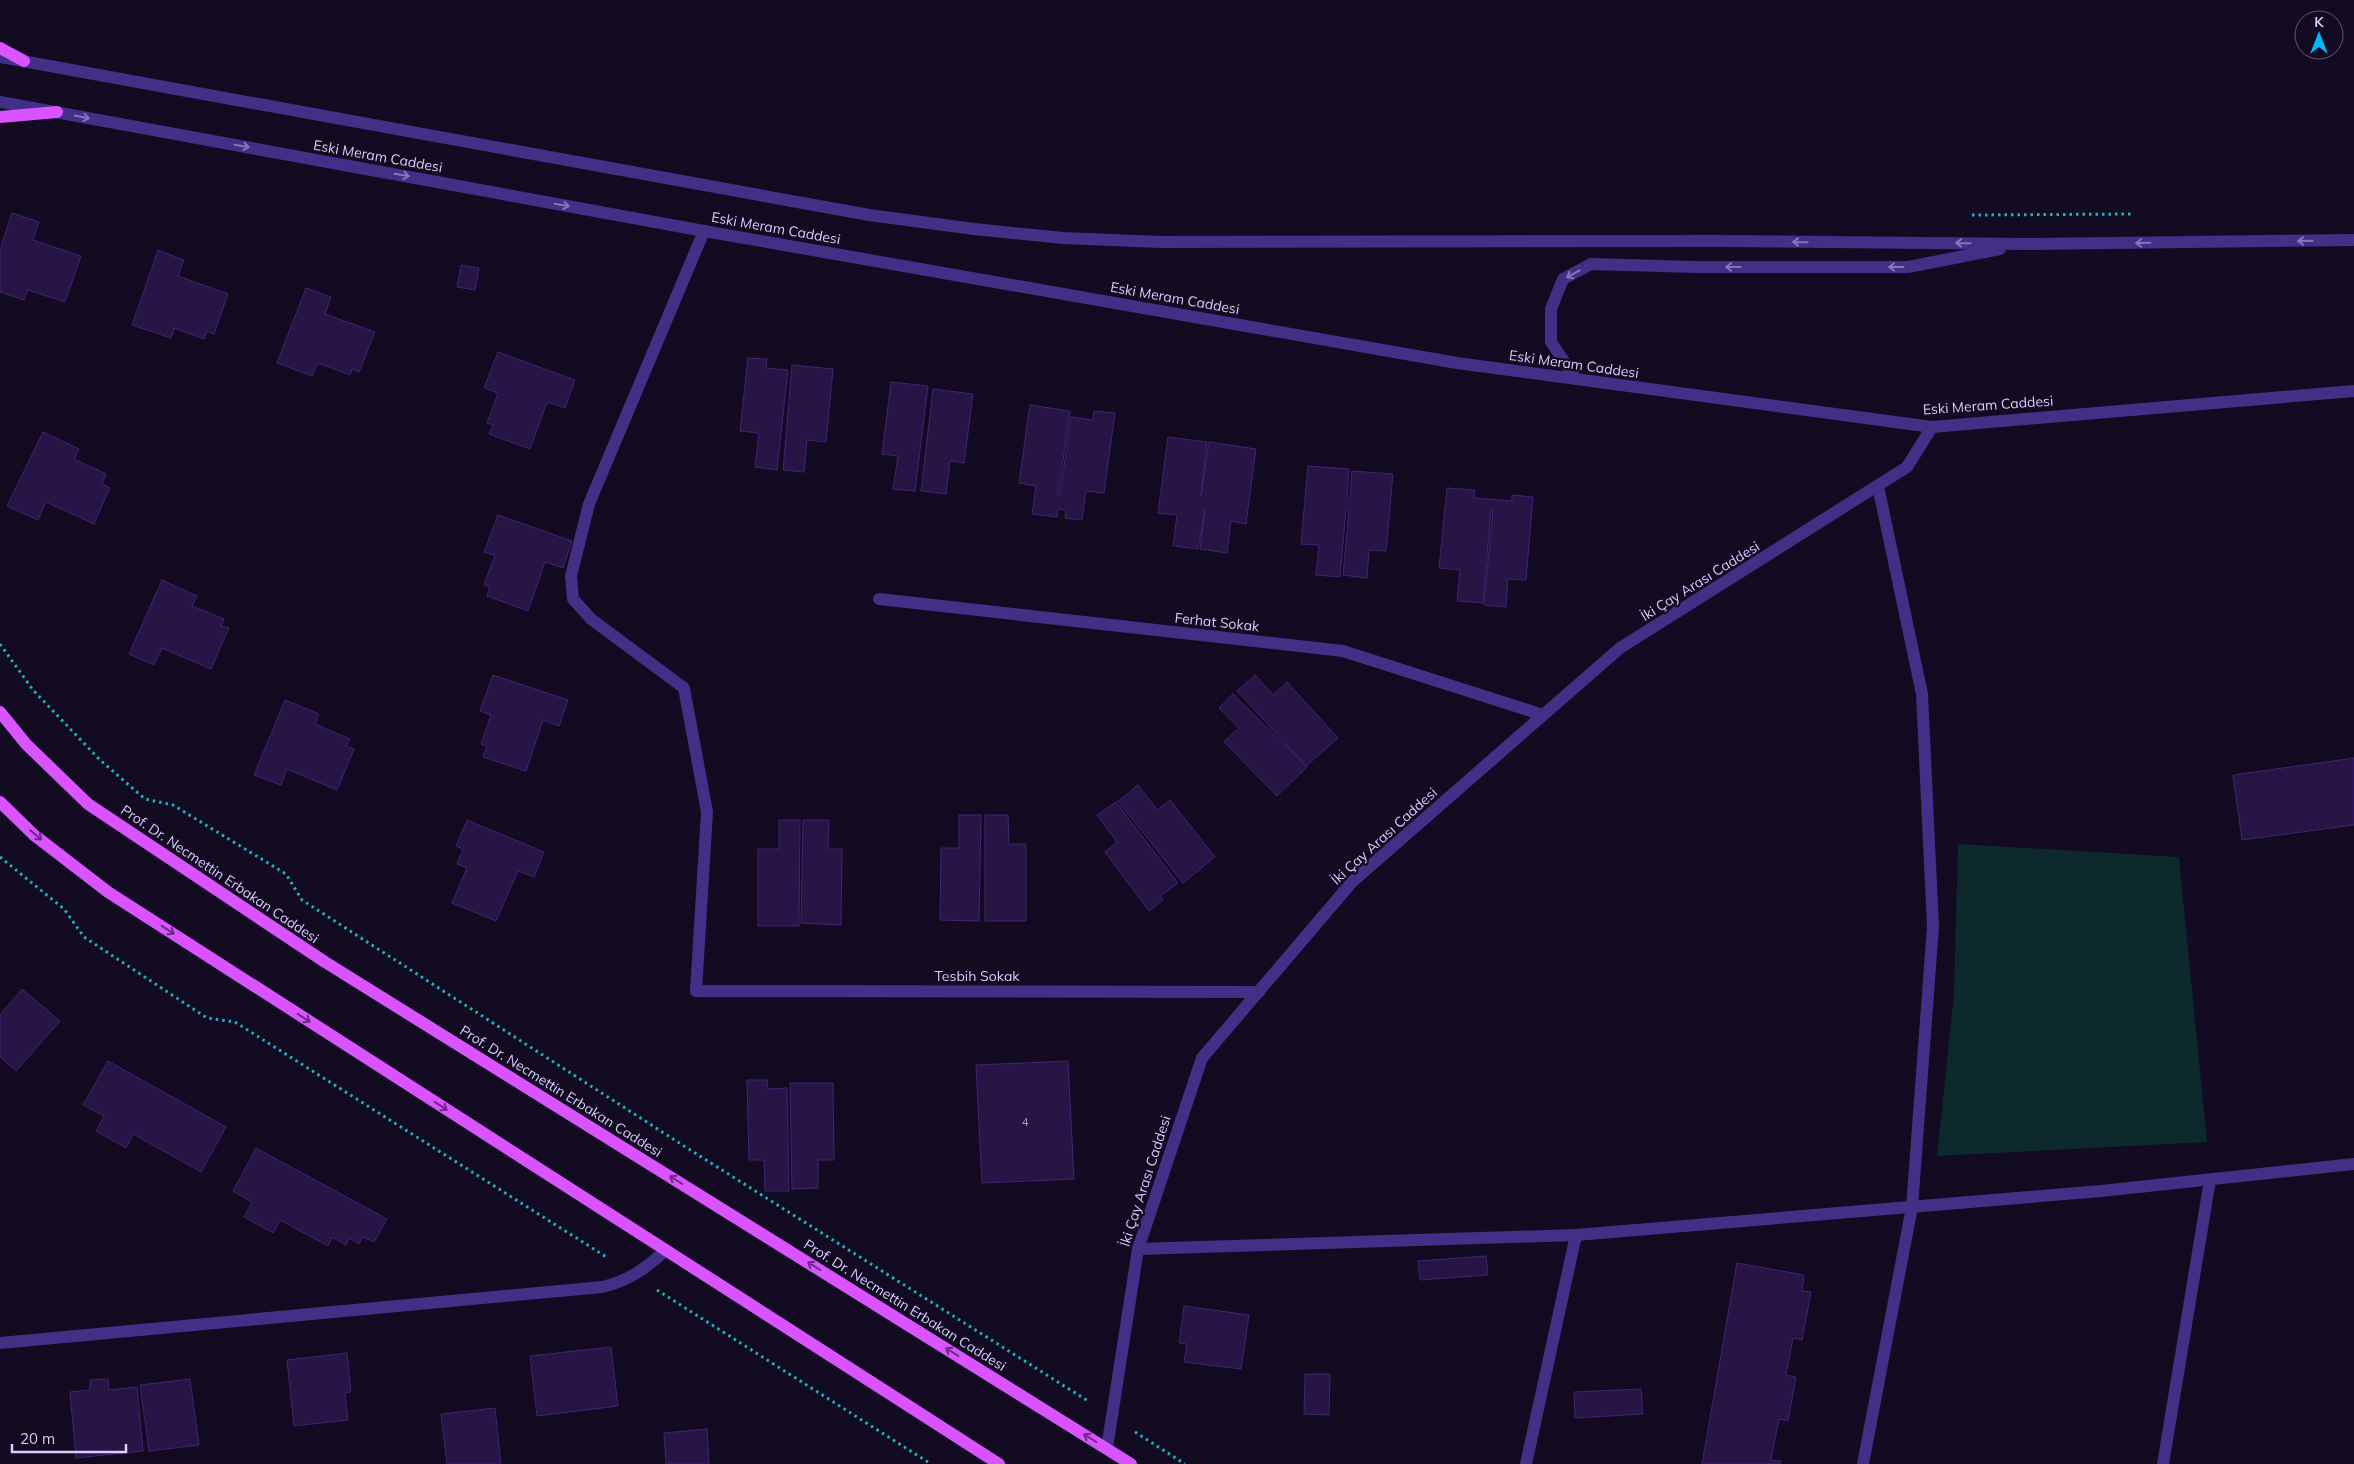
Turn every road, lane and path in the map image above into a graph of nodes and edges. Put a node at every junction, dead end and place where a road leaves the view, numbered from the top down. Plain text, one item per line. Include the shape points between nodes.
1 (0, 48) edge
2 (0, 57) edge
3 (24, 60) junction
4 (0, 102) edge
5 (57, 112) junction
6 (0, 118) edge
7 (2136, 214) dead end
8 (1967, 215) dead end
9 (704, 231) junction
10 (2354, 240) edge
11 (2030, 244) junction
12 (1576, 379) junction
13 (2354, 391) edge
14 (1932, 427) junction
15 (1878, 486) junction
16 (879, 599) dead end
17 (0, 644) edge
18 (0, 712) edge
19 (1543, 716) junction
20 (0, 802) edge
21 (0, 857) edge
22 (1258, 992) junction
23 (2354, 1164) edge
24 (2210, 1180) junction
25 (1912, 1207) junction
26 (1576, 1235) junction
27 (1138, 1249) junction
28 (666, 1250) junction
29 (635, 1276) junction
30 (0, 1343) edge
31 (1112, 1416) junction
32 (1107, 1448) junction
33 (931, 1464) edge
34 (999, 1464) edge
35 (1131, 1464) edge
36 (1185, 1464) edge
37 (1526, 1464) edge
38 (1863, 1464) edge
39 (2164, 1464) edge

1 - 3 main road
2 - 3 street
11 -> 3 street via 1169,242 974,230 869,215
4 - 5 street, Eski Meram Caddesi
5 - 6 main road
5 -> 9 street, Eski Meram Caddesi
7 - 8 path
9 - 12 street, Eski Meram Caddesi via 1457,363
9 - 22 street, Tesbih Sokak via 589,504 572,576 574,599 591,619 684,688 707,812 696,991
10 -> 11 street
11 -> 12 street via 1908,266 1591,264 1563,279 1551,309 1551,342
12 - 14 street, Eski Meram Caddesi
13 - 14 street, Eski Meram Caddesi
14 - 15 street, İki Çay Arası Caddesi via 1907,468
15 - 19 street, İki Çay Arası Caddesi via 1620,648
15 - 25 street via 1922,694 1933,927
16 - 19 street, Ferhat Sokak via 1343,651
17 - 31 path via 33,690 64,724 98,759 145,799 173,805 286,874 302,900
32 -> 18 main road, Prof. Dr. Necmettin Erbakan Caddesi via 325,962 88,804 26,744
19 - 22 street, İki Çay Arası Caddesi via 1352,882
20 -> 28 main road via 34,835 108,892
21 - 29 path via 64,909 84,937 206,1018 235,1022
22 - 27 street, İki Çay Arası Caddesi via 1202,1058
23 - 24 street
24 - 25 street
24 - 39 street
25 - 26 street
25 - 38 street
26 - 27 street
26 - 37 street
27 - 31 street, İki Çay Arası Caddesi
28 - 29 street
28 - 34 main road
29 - 30 street via 602,1287
29 - 33 path
31 - 32 street, İki Çay Arası Caddesi
31 - 36 path
32 - 35 main road, Prof. Dr. Necmettin Erbakan Caddesi

